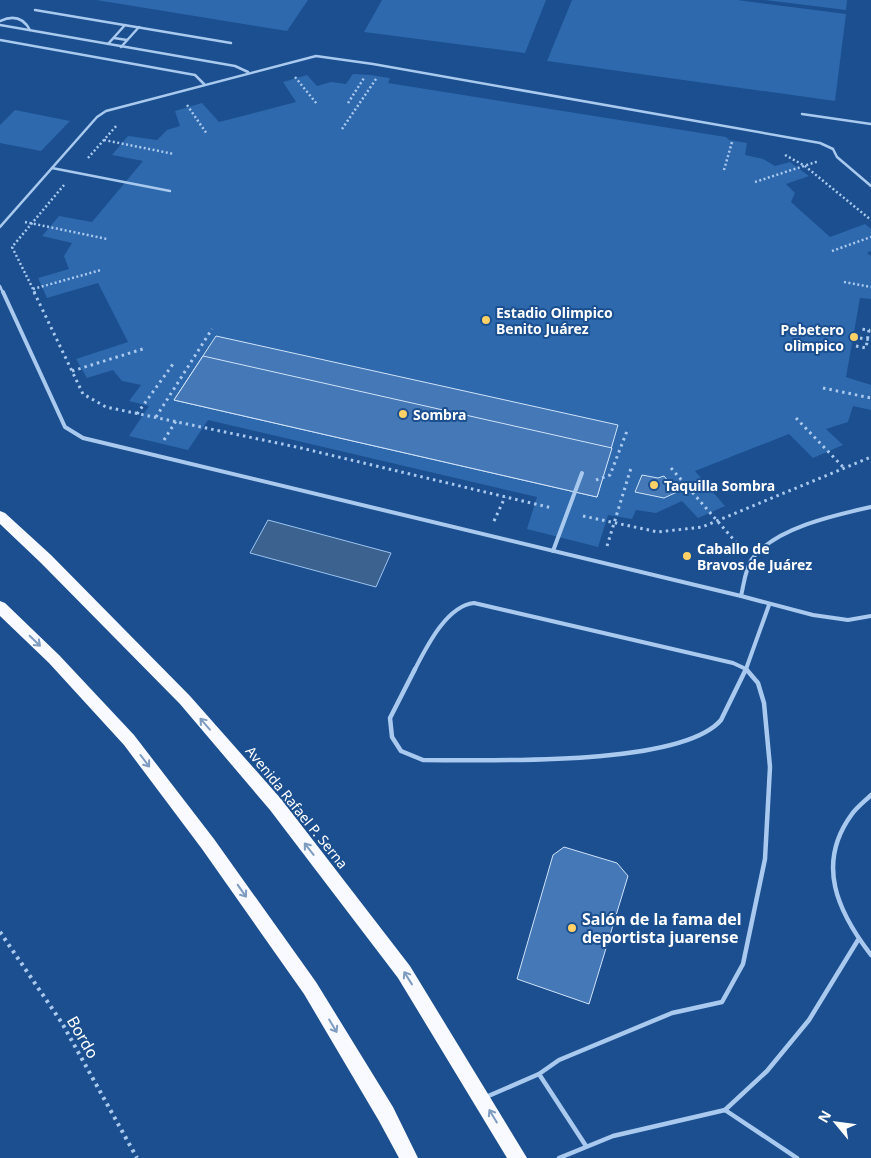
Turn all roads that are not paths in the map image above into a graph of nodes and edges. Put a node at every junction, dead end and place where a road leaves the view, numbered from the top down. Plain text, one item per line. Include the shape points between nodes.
1 (35, 10) dead end
2 (0, 21) edge
3 (0, 25) edge
4 (125, 25) junction
5 (5, 26) junction
6 (139, 27) junction
7 (30, 30) junction
8 (0, 31) edge
9 (114, 38) junction
10 (0, 40) edge
11 (127, 40) junction
12 (231, 43) dead end
13 (108, 44) junction
14 (121, 47) junction
15 (248, 72) junction
16 (204, 84) junction
17 (802, 114) dead end
18 (871, 124) edge
19 (52, 168) junction
20 (871, 186) edge
21 (170, 191) dead end
22 (0, 227) edge
23 (0, 286) edge
24 (582, 473) dead end
25 (871, 507) edge
26 (0, 516) edge
27 (553, 550) junction
28 (741, 596) junction
29 (769, 605) junction
30 (0, 607) edge
31 (871, 616) edge
32 (746, 669) junction
33 (871, 795) edge
34 (858, 940) junction
35 (871, 956) edge
36 (539, 1074) junction
37 (482, 1099) junction
38 (725, 1110) junction
39 (586, 1146) junction
40 (409, 1158) edge
41 (518, 1158) edge
42 (559, 1158) edge
43 (797, 1158) edge

1 - 4 lane
2 - 7 lane via 9,17 19,18
3 - 5 lane
4 - 6 lane
4 - 9 lane
5 - 7 lane
5 - 8 lane
6 - 11 lane
6 - 12 lane
7 - 13 lane
9 - 11 lane
9 - 13 lane
10 - 16 lane via 196,76
11 - 14 lane
13 - 14 lane
14 - 15 lane via 235,66
15 - 16 lane
15 - 20 lane via 316,56 820,143
16 - 19 lane via 106,111
17 - 18 lane
19 - 21 lane
19 - 22 lane
23 - 27 lane via 65,427 72,433
24 - 27 lane
25 - 28 lane via 822,519 772,542 751,560
37 -> 26 highway, Avenida Rafael P. Serna via 404,972 276,804 184,700
27 - 28 lane
28 - 29 lane
29 - 31 lane via 848,620
29 - 32 lane
30 -> 40 highway via 54,659 129,740 208,844 310,988
32 - 32 lane via 733,663 493,607 464,604 454,611 426,648 390,718 392,737 401,751 423,760 625,754 689,741 715,727
32 - 36 lane via 758,683 764,703 770,767 765,859 743,964 722,1002 672,1013 559,1060
33 - 34 lane via 842,826 832,868 835,892
34 - 35 lane
34 - 38 lane via 809,1020 767,1072
36 - 37 lane
36 - 39 lane
41 -> 37 highway, Avenida Rafael P. Serna
38 - 39 lane via 614,1136
38 - 43 lane
39 - 42 lane

